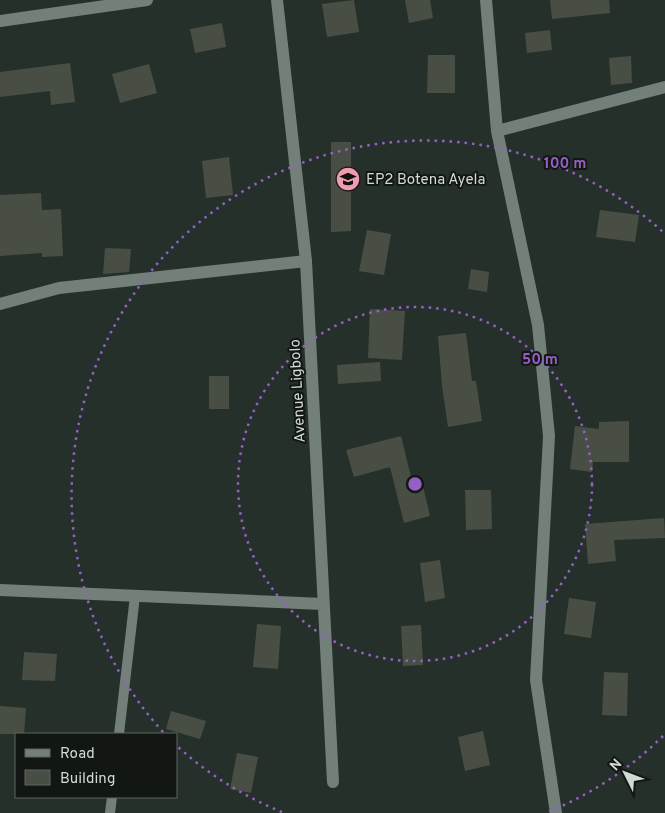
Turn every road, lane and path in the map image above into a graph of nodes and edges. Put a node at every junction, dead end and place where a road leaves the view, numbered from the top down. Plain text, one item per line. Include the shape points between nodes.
1 (147, 0) edge
2 (277, 0) edge
3 (486, 0) edge
4 (0, 21) edge
5 (665, 87) edge
6 (497, 131) junction
7 (306, 261) junction
8 (0, 304) edge
9 (0, 590) edge
10 (135, 596) junction
11 (324, 604) junction
12 (119, 733) edge
13 (333, 782) dead end
14 (112, 798) edge
15 (110, 813) edge
16 (556, 813) edge

1 - 4 street
2 - 7 street, Avenue Ligbolo
3 - 6 street
5 - 6 street
6 - 16 street via 538,325 549,436 536,680
7 - 8 street via 59,288
7 - 11 street, Avenue Ligbolo
9 - 10 street
10 - 11 street
10 - 12 lane
11 - 13 street, Avenue Ligbolo
14 - 15 lane

